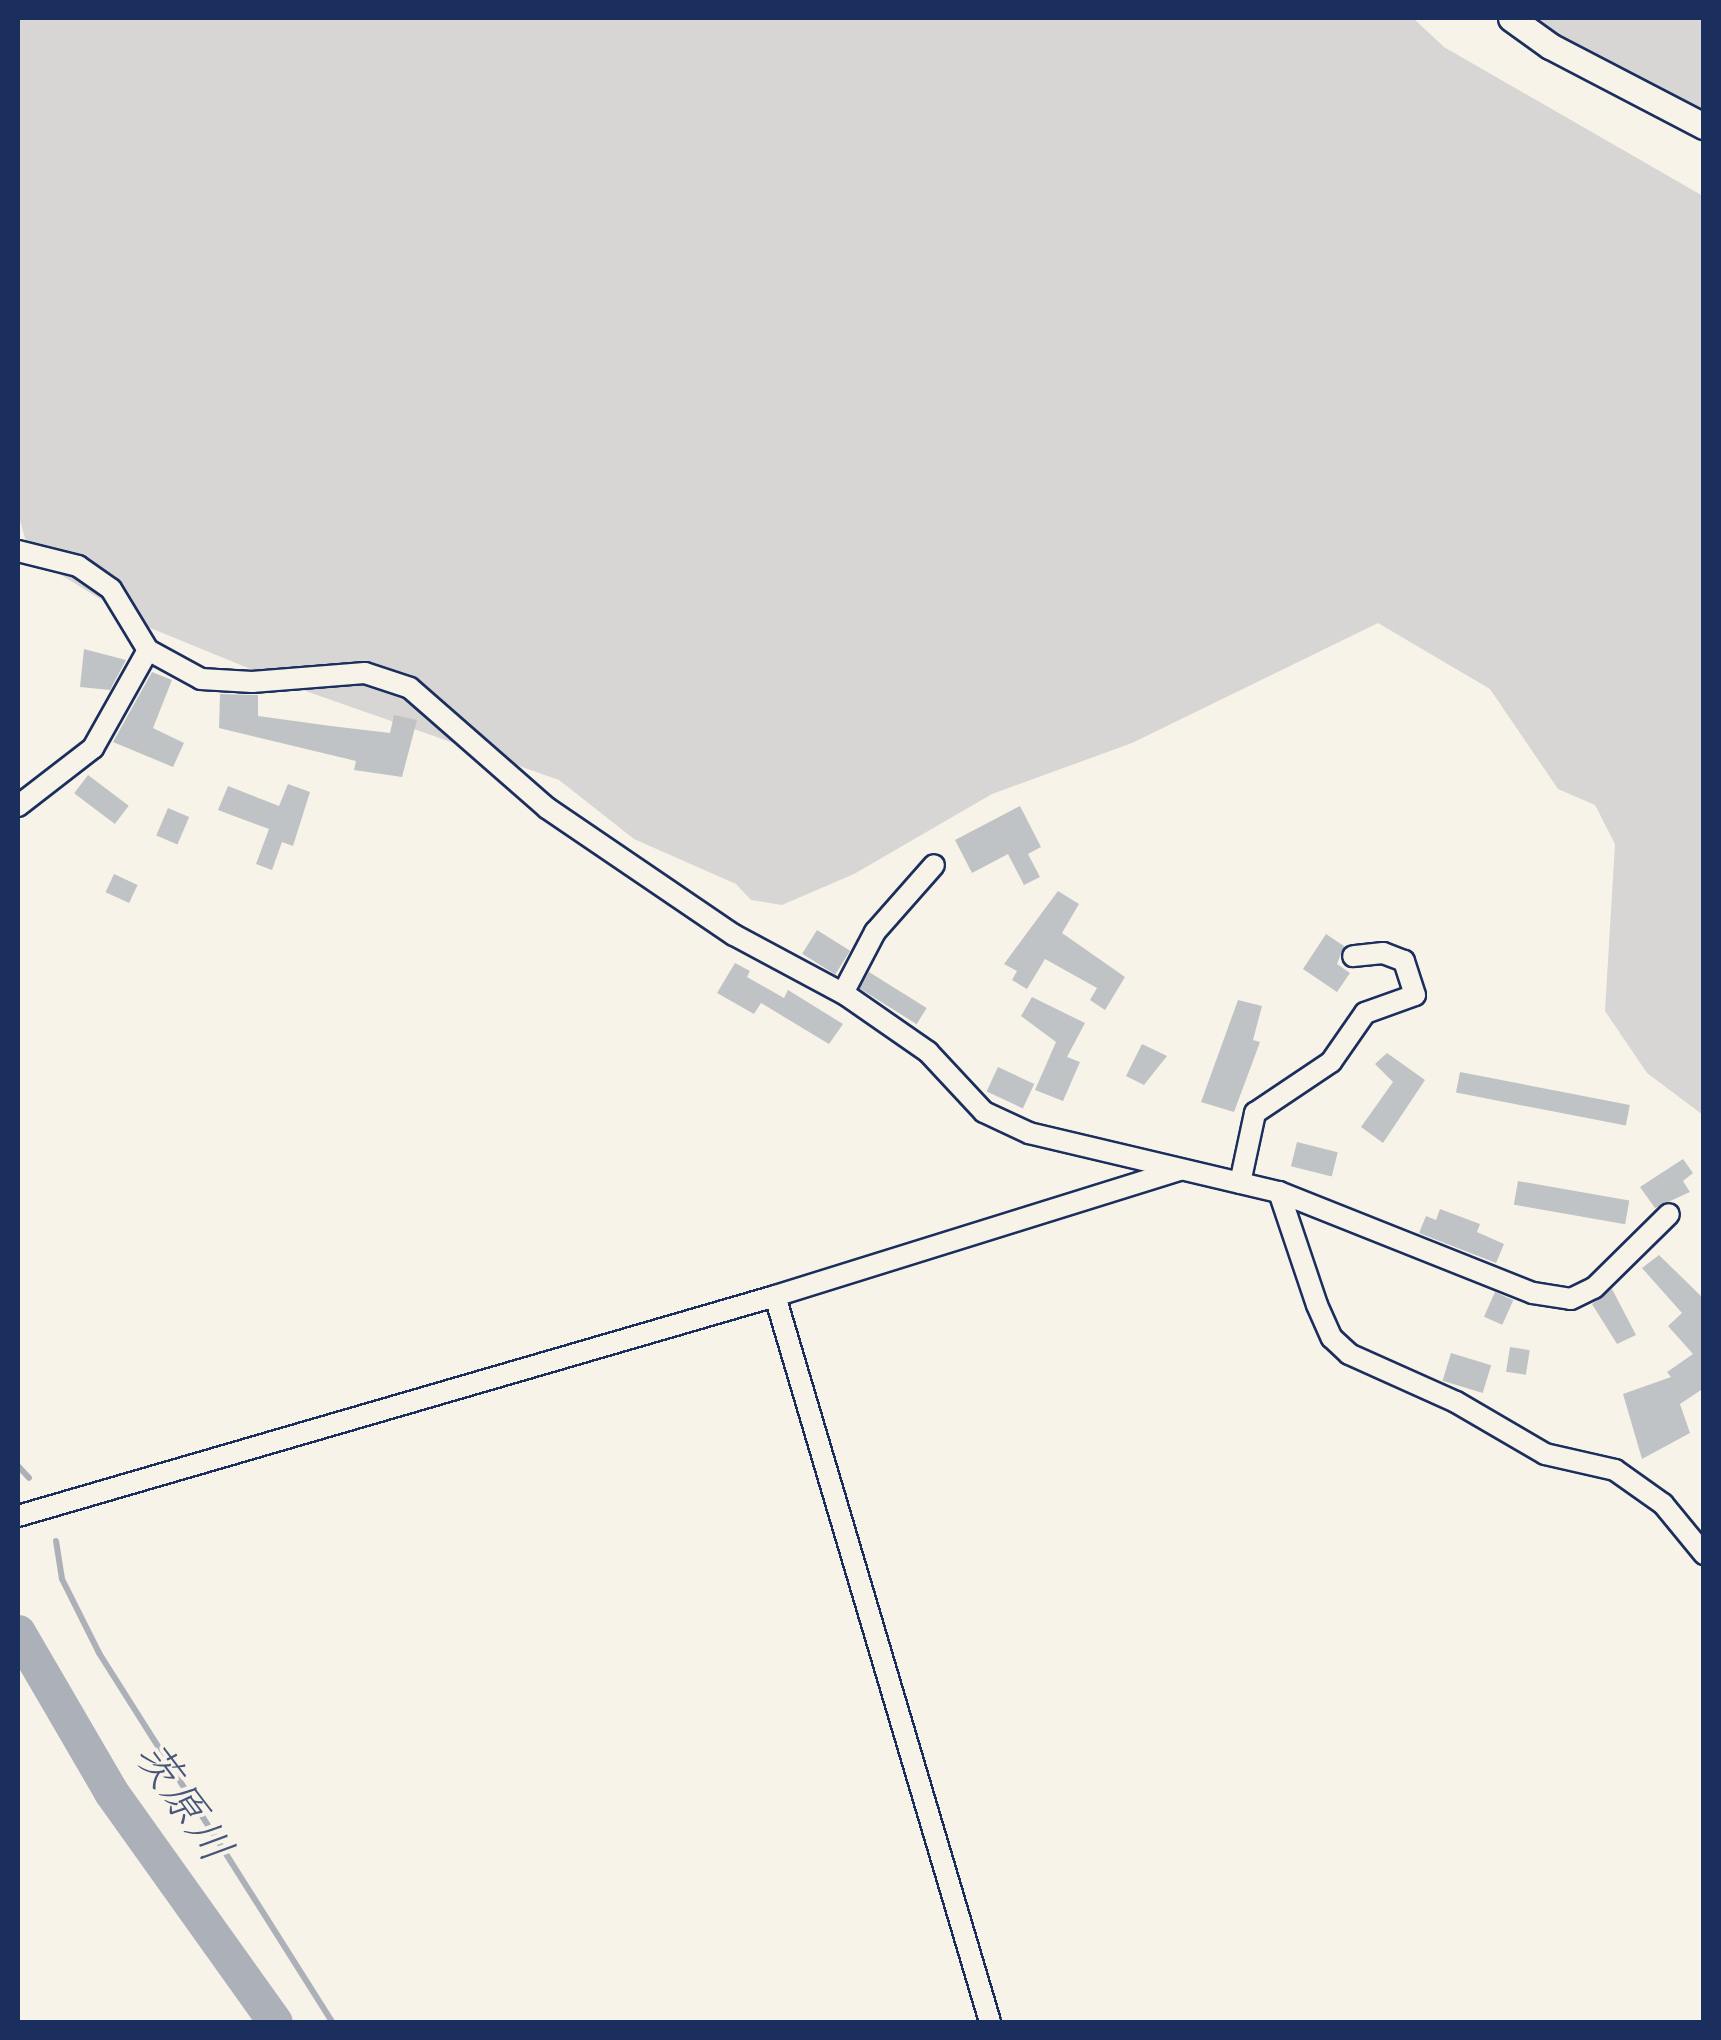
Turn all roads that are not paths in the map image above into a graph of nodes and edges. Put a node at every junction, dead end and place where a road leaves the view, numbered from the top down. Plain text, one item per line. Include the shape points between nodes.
1 (1512, 18) edge
2 (1704, 126) edge
3 (18, 551) edge
4 (148, 650) junction
5 (18, 806) edge
6 (934, 865) dead end
7 (1354, 956) dead end
8 (843, 994) junction
9 (1181, 1169) junction
10 (1240, 1183) junction
11 (1279, 1192) junction
12 (1669, 1214) dead end
13 (775, 1296) junction
14 (18, 1516) edge
15 (1704, 1554) edge
16 (990, 2022) edge

1 - 2 street via 1550,46
3 - 4 street via 78,566 110,589
4 - 5 street via 93,748
4 - 8 street via 216,682 366,672 394,680 436,706 547,808 613,855 734,935
6 - 8 street via 875,932
7 - 10 street via 1372,952 1404,961 1415,995 1365,1013 1331,1062 1262,1107 1248,1132
8 - 9 street via 928,1052 998,1121
9 - 10 street
9 - 13 street
10 - 11 street
11 - 12 street via 1533,1293 1571,1299 1594,1288
11 - 15 street via 1323,1319 1349,1354 1456,1402 1545,1454 1616,1470 1663,1504
13 - 14 street
13 - 16 street

